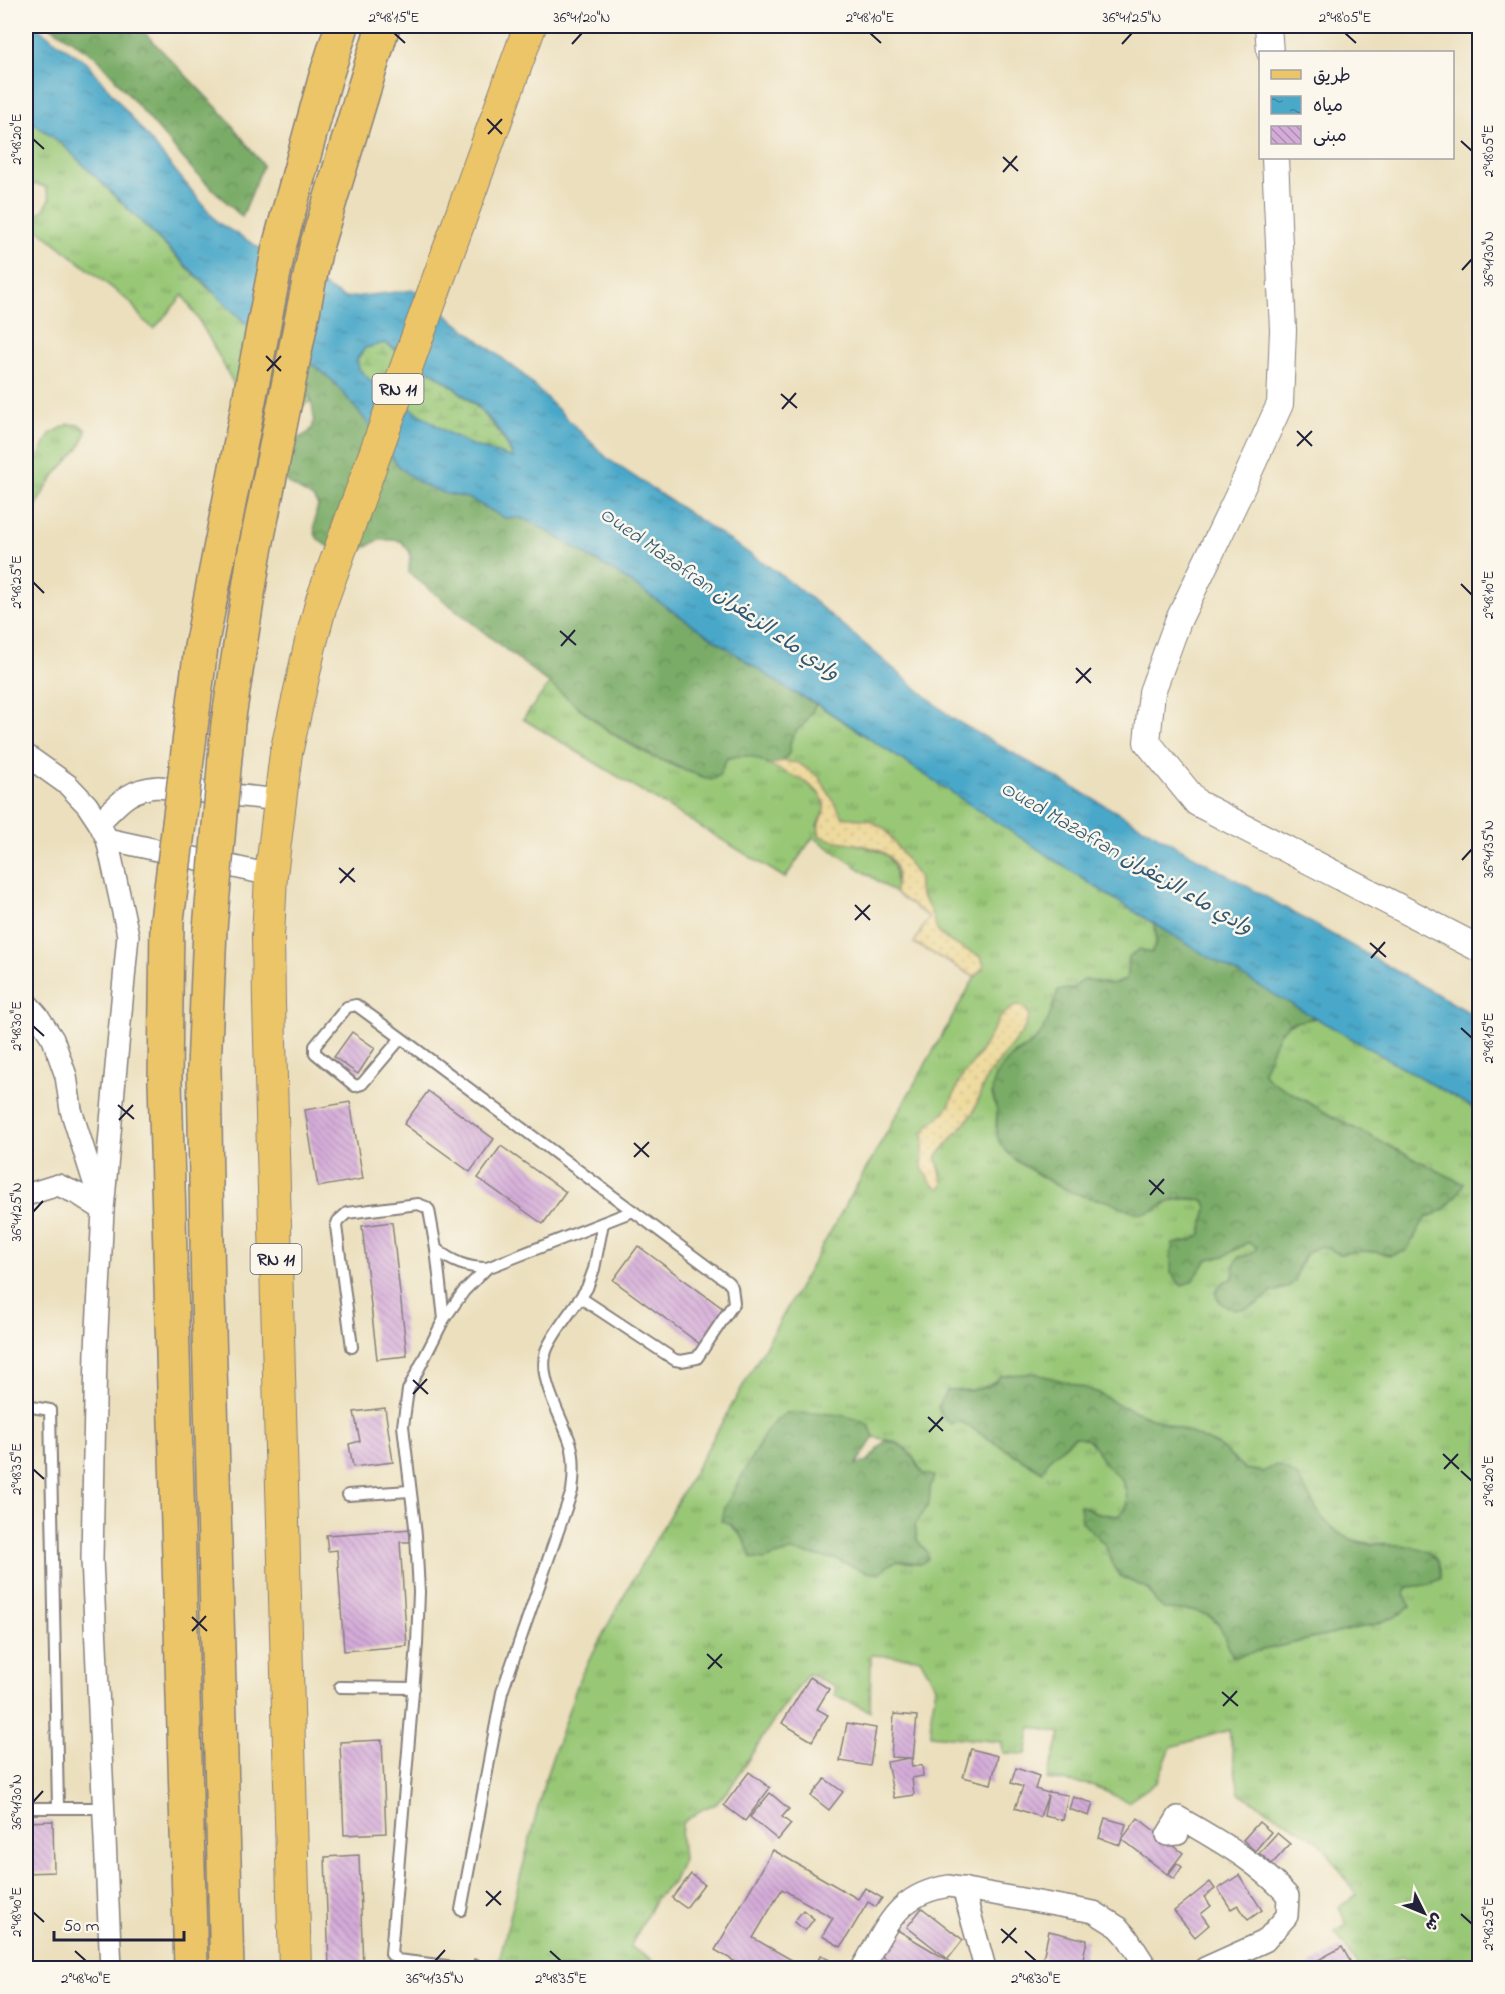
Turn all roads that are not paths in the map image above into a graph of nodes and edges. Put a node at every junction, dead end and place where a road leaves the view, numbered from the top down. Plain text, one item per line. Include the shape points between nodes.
1 (342, 26) edge
2 (383, 26) edge
3 (530, 26) edge
4 (1268, 26) edge
5 (1270, 51) edge
6 (1275, 159) edge
7 (26, 755) edge
8 (280, 800) junction
9 (103, 831) junction
10 (271, 875) junction
11 (1479, 949) edge
12 (26, 1002) edge
13 (401, 1038) junction
14 (26, 1195) edge
15 (103, 1210) junction
16 (633, 1211) junction
17 (603, 1223) junction
18 (436, 1249) junction
19 (487, 1268) junction
20 (581, 1298) junction
21 (444, 1319) junction
22 (352, 1347) dead end
23 (26, 1406) edge
24 (410, 1491) junction
25 (348, 1495) dead end
26 (340, 1687) dead end
27 (414, 1688) junction
28 (58, 1807) junction
29 (26, 1808) edge
30 (104, 1808) junction
31 (1178, 1834) dead end
32 (963, 1888) junction
33 (461, 1910) dead end
34 (111, 1968) edge
35 (191, 1968) edge
36 (227, 1968) edge
37 (295, 1968) edge
38 (451, 1968) edge
39 (862, 1968) edge
40 (985, 1968) edge
41 (1147, 1968) edge
42 (1205, 1968) edge

1 - 35 highway, bridge via 279,247 201,647 167,920 165,1081
2 - 36 highway, bridge via 316,247 256,545 228,723 210,929 204,1068
3 - 8 main road, RN 11 via 322,600 294,711
4 - 5 street
6 - 11 street via 1283,330 1280,404 1178,621 1152,692 1147,742 1197,802
7 - 9 street via 68,785 87,805
8 - 9 street via 141,788 126,796
8 - 10 main road, RN 11
9 - 10 street
9 - 15 street via 129,934
10 - 37 main road, RN 11 via 269,1003
12 - 15 street via 53,1039
13 - 13 lane via 362,1084 355,1086 315,1053 315,1046 350,1005 356,1005
13 - 16 lane
14 - 15 street via 58,1185
15 - 30 street via 92,1559
16 - 17 lane
16 - 20 lane via 728,1281 734,1303 696,1358 681,1361
17 - 19 lane
17 - 20 lane via 594,1269
18 - 19 lane via 454,1262
18 - 21 lane
18 - 22 lane via 431,1215 422,1205 353,1211 342,1216 336,1227
19 - 21 lane
20 - 33 lane via 544,1360 546,1378 571,1445 572,1491 502,1692
21 - 24 lane via 408,1390 404,1408
23 - 28 lane via 50,1410
24 - 25 lane
24 - 27 lane via 419,1592
26 - 27 lane
27 - 38 lane via 391,1954 397,1960
28 - 29 lane
28 - 30 lane
30 - 34 street
31 - 42 street via 1167,1835 1178,1817 1245,1856 1288,1896 1287,1916 1265,1941
32 - 39 street via 934,1889 904,1904
32 - 40 street
32 - 41 street via 1094,1912 1118,1927

